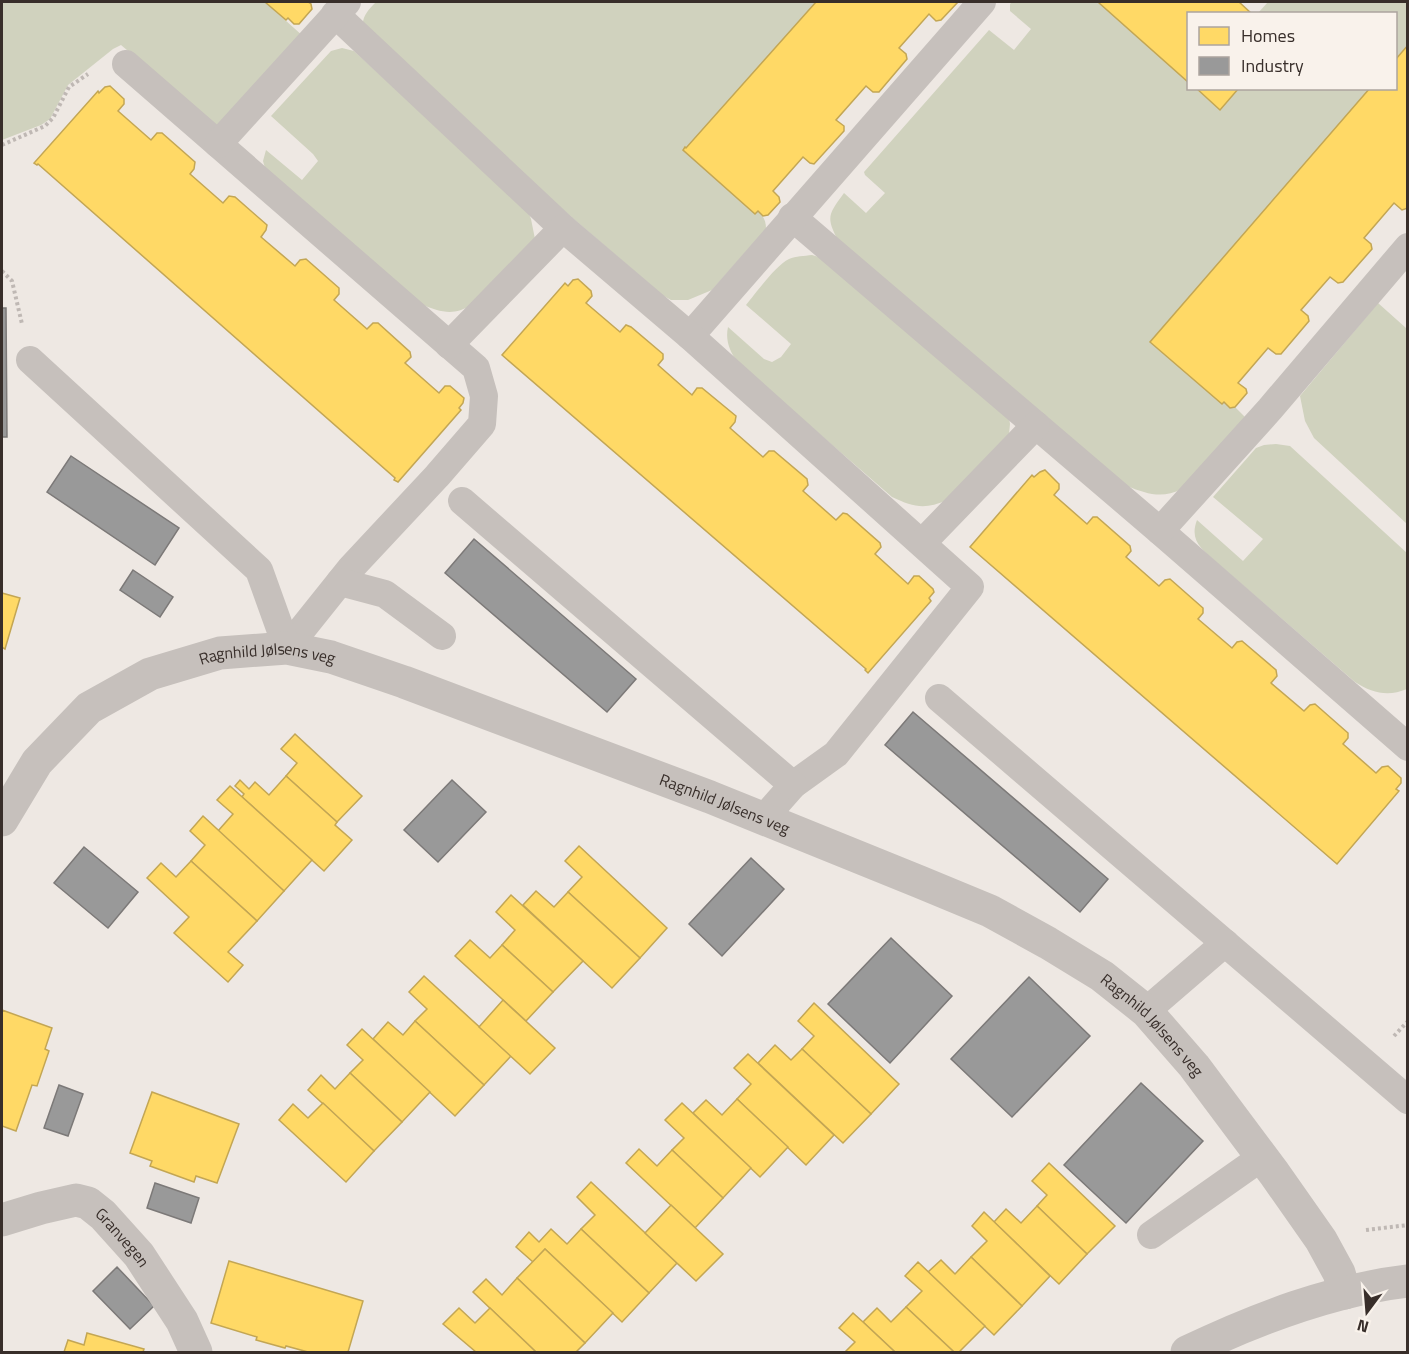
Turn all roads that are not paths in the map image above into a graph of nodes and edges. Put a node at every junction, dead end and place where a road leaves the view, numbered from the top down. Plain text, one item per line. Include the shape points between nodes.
1 (982, 2) edge
2 (341, 8) edge
3 (126, 64) road end
4 (218, 144) junction
5 (792, 217) junction
6 (563, 228) junction
7 (1407, 247) edge
8 (690, 336) junction
9 (449, 345) junction
10 (30, 360) road end
11 (1036, 425) junction
12 (462, 501) dead end
13 (1160, 531) junction
14 (922, 543) junction
15 (340, 582) junction
16 (442, 636) dead end
17 (287, 648) junction
18 (939, 698) dead end
19 (1407, 747) edge
20 (793, 785) junction
21 (763, 819) junction
22 (2, 820) edge
23 (1225, 944) junction
24 (1146, 1011) junction
25 (1407, 1100) edge
26 (1262, 1157) junction
27 (2, 1221) edge
28 (1151, 1235) dead end
29 (1407, 1281) edge
30 (1345, 1293) junction
31 (196, 1353) edge
32 (1187, 1353) edge

1 - 5 lane
2 - 4 lane
2 - 6 lane
3 - 4 lane
4 - 9 lane
5 - 8 lane
5 - 11 lane
6 - 8 lane
6 - 9 lane
7 - 13 lane
8 - 14 lane
9 - 15 lane via 476,368 484,396 482,424
10 - 17 lane via 259,570
11 - 13 lane
11 - 14 lane
12 - 20 lane
13 - 19 lane
14 - 20 lane via 970,587 836,754
15 - 16 lane via 385,594
15 - 17 lane
17 - 21 street, Ragnhild Jølsens veg via 331,657 404,682
17 - 22 street, Ragnhild Jølsens veg via 220,653 150,674 89,708 37,762
18 - 23 lane
20 - 21 lane
21 - 24 street, Ragnhild Jølsens veg via 990,911 1102,976
23 - 24 lane
23 - 25 lane
24 - 26 street, Ragnhild Jølsens veg via 1194,1066
26 - 28 lane
26 - 30 street, Ragnhild Jølsens veg via 1321,1240
27 - 31 street, Granvegen via 76,1200 88,1203 139,1256 182,1321
29 - 30 street
30 - 32 street via 1249,1325

